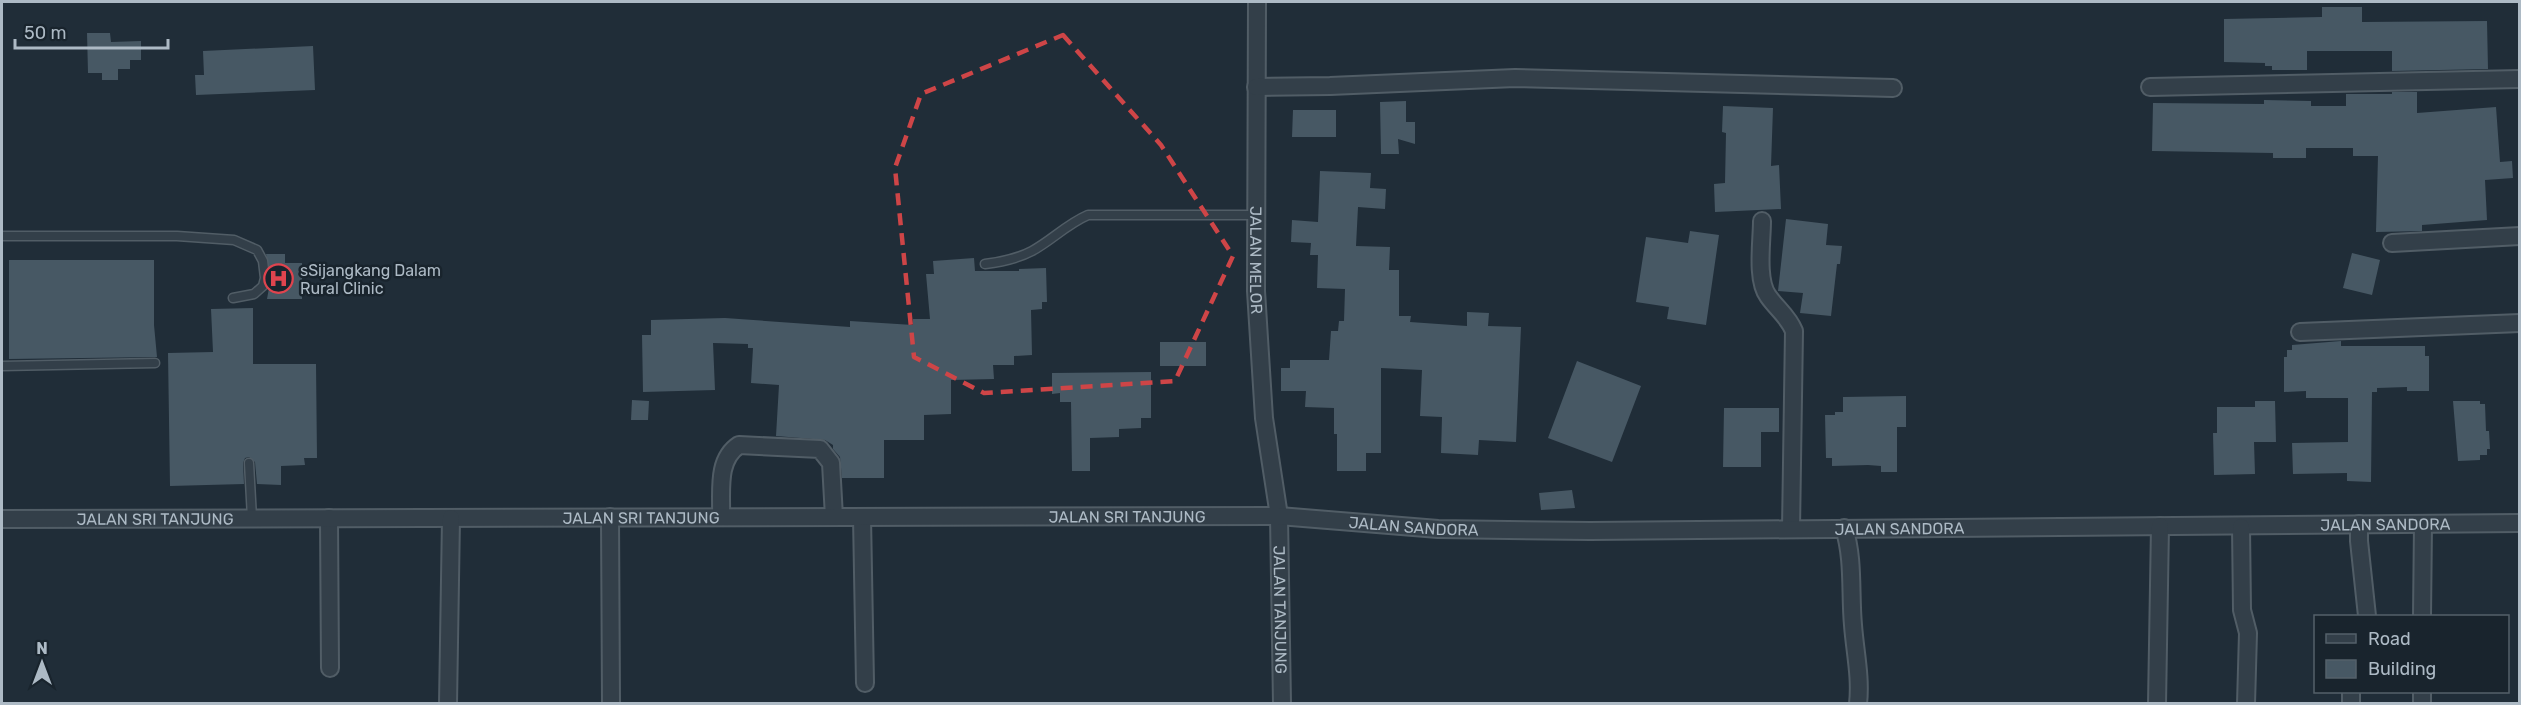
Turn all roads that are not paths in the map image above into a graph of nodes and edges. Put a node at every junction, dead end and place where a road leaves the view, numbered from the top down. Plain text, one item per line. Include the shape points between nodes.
1 (1257, 2) edge
2 (2520, 79) edge
3 (1256, 87) junction
4 (2150, 87) dead end
5 (1893, 88) dead end
6 (1256, 215) junction
7 (1762, 221) dead end
8 (2, 236) edge
9 (2520, 236) edge
10 (2392, 243) dead end
11 (985, 264) dead end
12 (233, 298) dead end
13 (2520, 323) edge
14 (2300, 332) dead end
15 (155, 363) dead end
16 (2, 366) edge
17 (249, 463) dead end
18 (1279, 516) junction
19 (609, 517) junction
20 (721, 517) junction
21 (834, 517) junction
22 (252, 518) junction
23 (330, 518) junction
24 (451, 518) junction
25 (2, 519) edge
26 (2520, 523) edge
27 (2423, 524) junction
28 (862, 525) junction
29 (2241, 527) junction
30 (1791, 530) junction
31 (2359, 532) junction
32 (2160, 533) junction
33 (1846, 535) junction
34 (2367, 615) edge
35 (2422, 615) edge
36 (330, 668) dead end
37 (865, 683) dead end
38 (448, 704) edge
39 (611, 704) edge
40 (1282, 704) edge
41 (1858, 704) edge
42 (2157, 704) edge
43 (2246, 704) edge

1 - 3 street, JALAN MELOR
2 - 4 street
3 - 5 street via 1515,78
3 - 6 street, JALAN MELOR
6 - 11 lane via 1088,215 1031,252
6 - 18 street, JALAN MELOR via 1259,359
7 - 30 street via 1762,282 1768,296 1791,322 1795,338
8 - 12 lane via 177,236 234,240 257,250 265,278 254,294
9 - 10 street
13 - 14 street
15 - 16 lane
17 - 22 lane
18 - 28 street, JALAN SRI TANJUNG
18 - 30 street, JALAN SANDORA via 1438,529
18 - 40 street, JALAN TANJUNG
19 - 20 street, JALAN SRI TANJUNG
19 - 24 street, JALAN SRI TANJUNG
19 - 39 street
20 - 21 street, JALAN SRI TANJUNG
20 - 21 street via 723,467 731,450 739,445 820,449 831,463
21 - 28 street, JALAN SRI TANJUNG
22 - 23 street, JALAN SRI TANJUNG
22 - 25 street, JALAN SRI TANJUNG
23 - 24 street, JALAN SRI TANJUNG
23 - 36 street
24 - 38 street
26 - 27 street, JALAN SANDORA
27 - 31 street, JALAN SANDORA
27 - 35 street
28 - 37 street
29 - 31 street, JALAN SANDORA
29 - 32 street, JALAN SANDORA
29 - 43 street via 2242,610 2248,633
30 - 33 street, JALAN SANDORA
31 - 34 street
32 - 33 street, JALAN SANDORA
32 - 42 street
33 - 41 street via 1860,686

